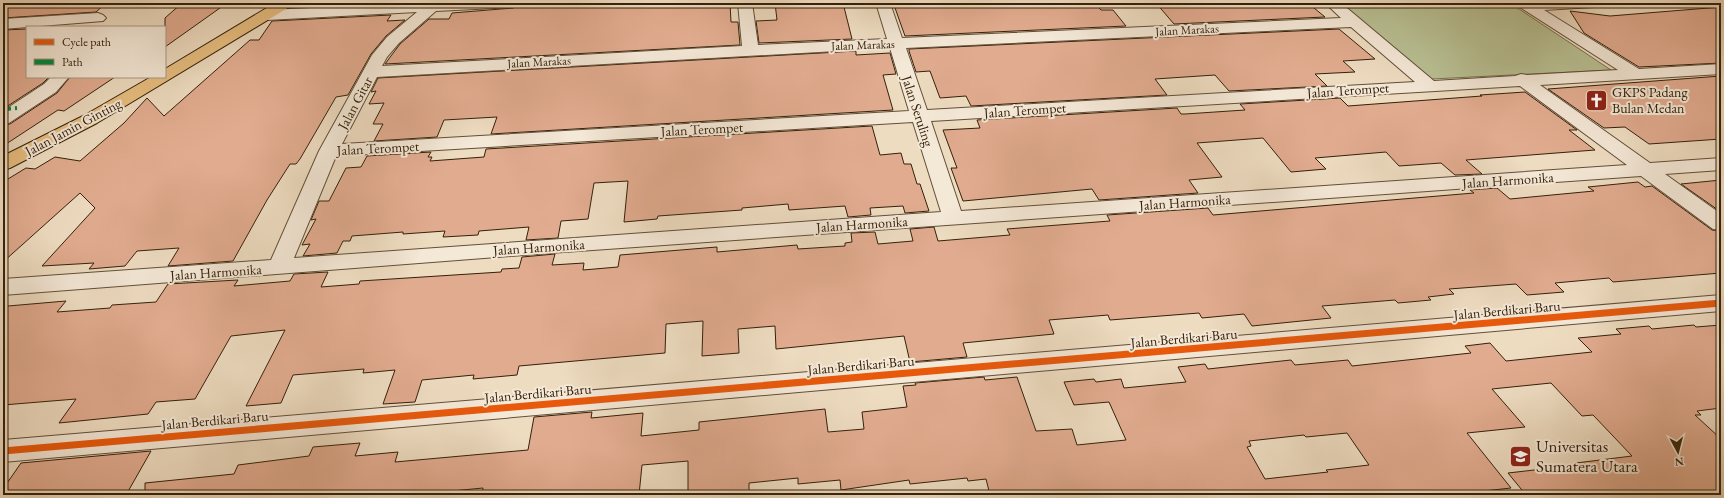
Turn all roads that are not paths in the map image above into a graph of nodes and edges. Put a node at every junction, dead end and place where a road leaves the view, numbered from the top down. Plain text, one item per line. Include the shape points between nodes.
1 (104, 3) edge
2 (286, 3) edge
3 (513, 3) edge
4 (745, 3) edge
5 (884, 3) edge
6 (1332, 3) edge
7 (1593, 3) edge
8 (434, 5) edge
9 (1525, 5) edge
10 (264, 9) edge
11 (1355, 22) junction
12 (96, 23) edge
13 (3, 24) edge
14 (897, 44) junction
15 (751, 50) junction
16 (166, 60) edge
17 (1721, 69) edge
18 (371, 72) junction
19 (1634, 73) junction
20 (166, 75) edge
21 (59, 78) edge
22 (136, 78) edge
23 (161, 78) edge
24 (1521, 79) junction
25 (1429, 85) junction
26 (8, 112) edge
27 (920, 116) junction
28 (3, 151) edge
29 (329, 151) junction
30 (3, 164) edge
31 (1721, 164) edge
32 (1647, 170) junction
33 (953, 218) junction
34 (1721, 224) edge
35 (279, 267) junction
36 (3, 288) edge
37 (1721, 303) edge
38 (3, 450) edge

1 - 12 street
2 - 10 main road, Jalan Jamin Ginting
3 - 8 street
4 - 15 street
5 - 14 street, Jalan Seruling
6 - 11 street
7 - 9 street
8 - 10 street
8 - 18 street, Jalan Gitar via 393,40 380,55
9 - 19 street
10 - 16 main road, Jalan Jamin Ginting
10 - 20 main road, Jalan Jamin Ginting
11 - 14 street, Jalan Marakas
11 - 25 street
12 - 13 street
14 - 15 street, Jalan Marakas
14 - 27 street, Jalan Seruling
15 - 18 street, Jalan Marakas
17 - 19 street, Jalan Terompet
18 - 29 street, Jalan Gitar
19 - 24 street, Jalan Terompet
21 - 26 street via 50,88
22 - 28 main road, Jalan Jamin Ginting
23 - 30 main road, Jalan Jamin Ginting
24 - 25 street, Jalan Terompet
24 - 32 street
25 - 27 street, Jalan Terompet
27 - 29 street, Jalan Terompet
27 - 33 street, Jalan Seruling
29 - 35 street, Jalan Gitar
31 - 32 street, Jalan Harmonika
32 - 33 street, Jalan Harmonika
32 - 34 street
33 - 35 street, Jalan Harmonika
35 - 36 street, Jalan Harmonika
37 - 38 street, Jalan Berdikari Baru

